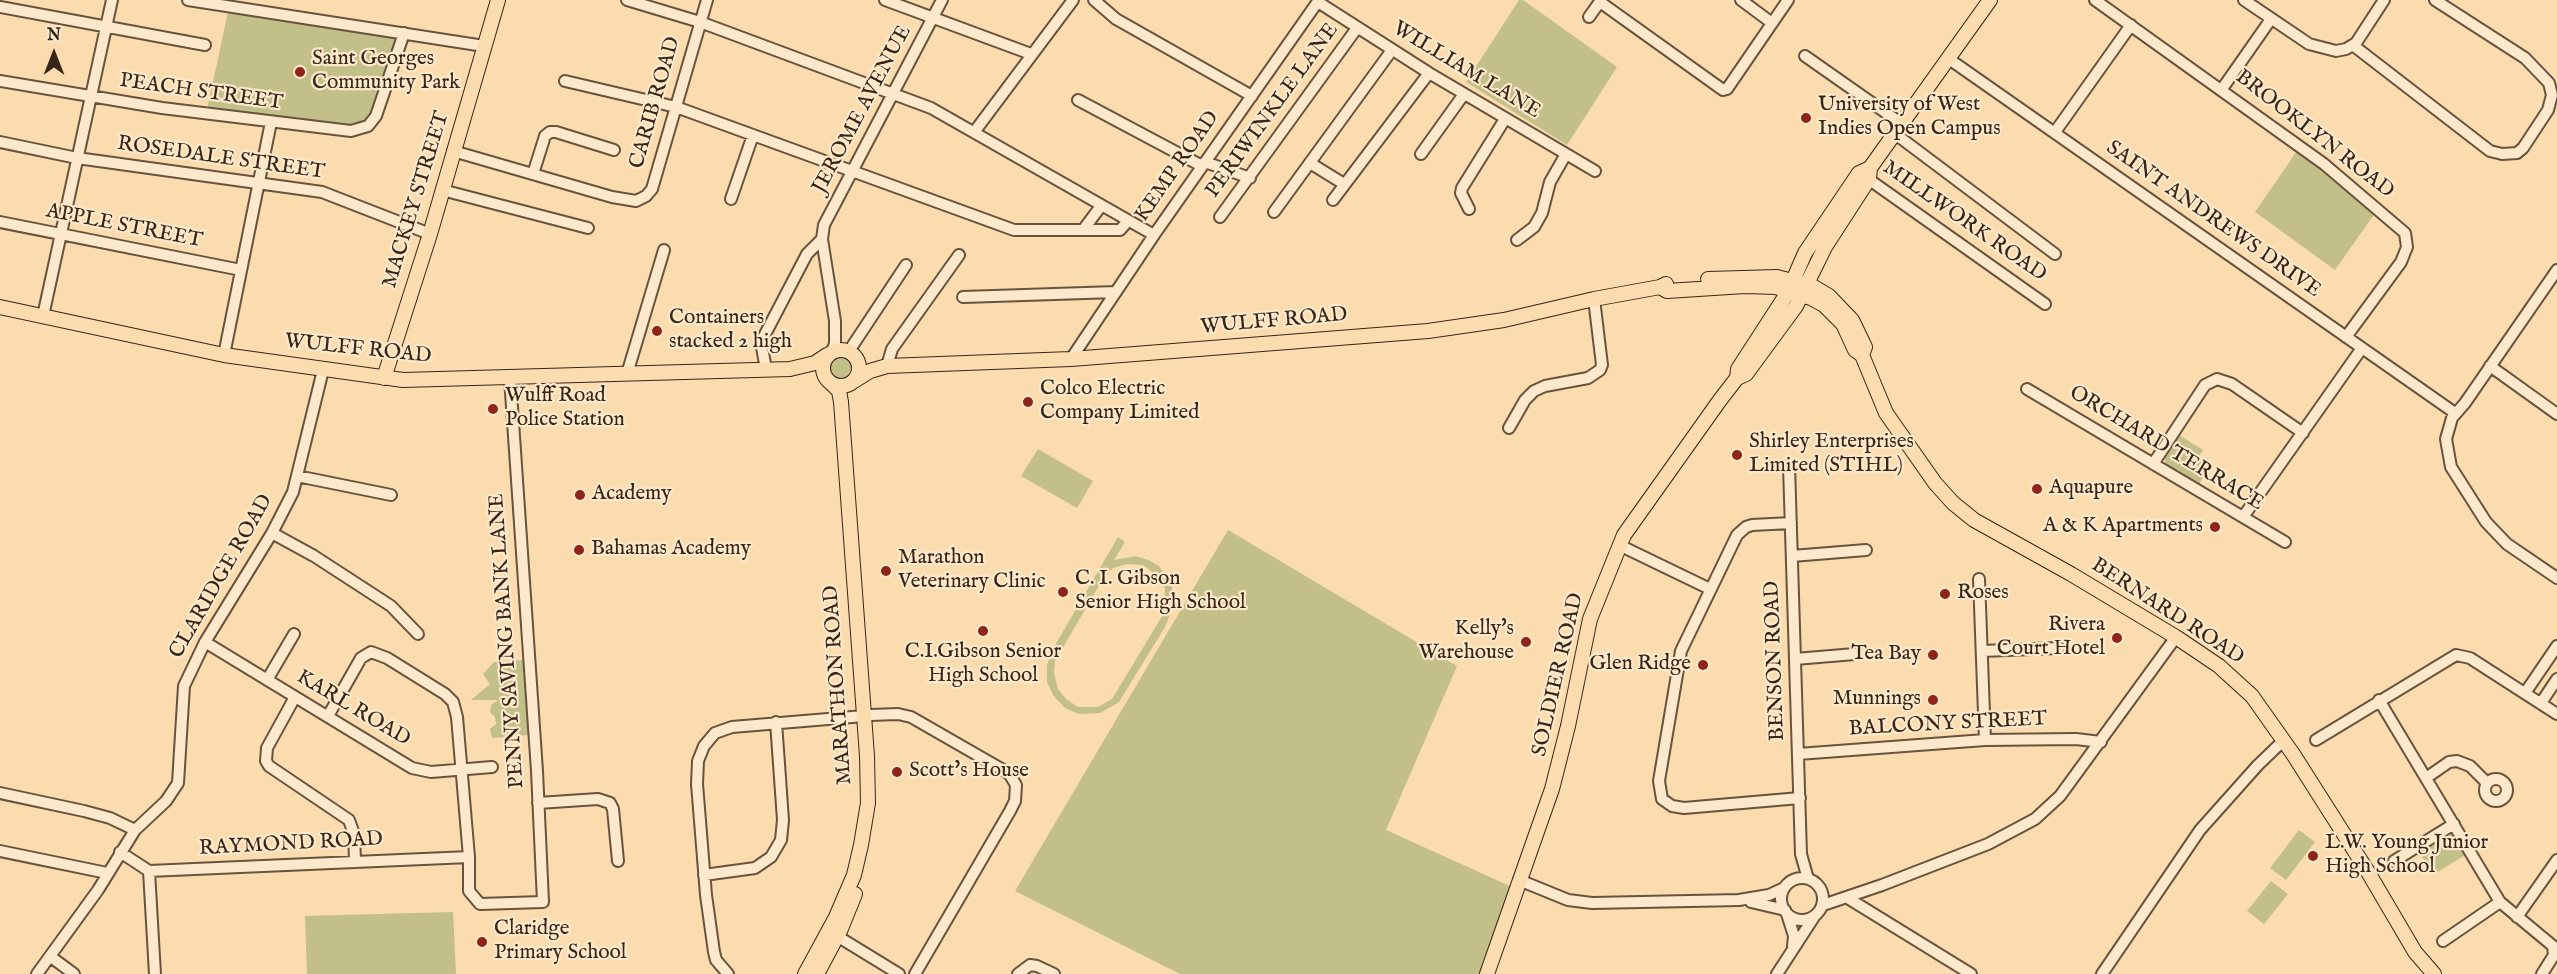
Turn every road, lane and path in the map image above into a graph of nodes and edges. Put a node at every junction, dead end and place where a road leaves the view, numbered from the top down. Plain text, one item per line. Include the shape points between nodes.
1 (112, 0) edge
2 (188, 0) edge
3 (498, 0) edge
4 (627, 0) edge
5 (707, 0) edge
6 (885, 0) edge
7 (942, 0) edge
8 (1073, 0) edge
9 (1094, 0) edge
10 (1741, 0) edge
11 (1788, 0) edge
12 (2095, 0) edge
13 (2244, 0) edge
14 (2384, 0) edge
15 (2435, 0) edge
16 (1318, 1) edge
17 (1600, 1) edge
18 (1984, 2) edge
19 (0, 7) edge
20 (1588, 17) dead end
21 (934, 18) junction
22 (2271, 19) junction
23 (700, 22) junction
24 (1772, 23) junction
25 (2132, 25) junction
26 (106, 28) junction
27 (1357, 28) junction
28 (404, 33) junction
29 (205, 45) dead end
30 (484, 46) junction
31 (2354, 46) junction
32 (1392, 50) junction
33 (1031, 54) junction
34 (1805, 56) dead end
35 (1949, 59) junction
36 (1429, 73) junction
37 (0, 81) edge
38 (565, 81) dead end
39 (2222, 89) junction
40 (1464, 94) junction
41 (893, 95) junction
42 (1252, 96) junction
43 (91, 97) junction
44 (1078, 100) dead end
45 (676, 107) junction
46 (1505, 118) junction
47 (271, 122) junction
48 (1898, 129) junction
49 (975, 131) junction
50 (2055, 132) junction
51 (753, 135) junction
52 (0, 142) edge
53 (614, 150) dead end
54 (453, 151) junction
55 (1420, 154) dead end
56 (1566, 154) junction
57 (77, 158) junction
58 (1310, 163) junction
59 (1203, 164) junction
60 (853, 171) junction
61 (1595, 171) dead end
62 (1866, 173) junction
63 (533, 174) junction
64 (1250, 178) junction
65 (258, 183) junction
66 (1344, 184) junction
67 (442, 190) junction
68 (731, 199) dead end
69 (1333, 200) dead end
70 (1101, 206) junction
71 (1469, 209) dead end
72 (1274, 212) dead end
73 (1220, 218) dead end
74 (1128, 221) junction
75 (0, 222) edge
76 (588, 228) dead end
77 (1083, 230) junction
78 (430, 234) junction
79 (61, 235) junction
80 (1154, 235) junction
81 (822, 239) junction
82 (1517, 240) dead end
83 (664, 250) dead end
84 (2055, 254) dead end
85 (959, 255) dead end
86 (906, 265) dead end
87 (241, 270) junction
88 (2557, 270) edge
89 (1798, 287) junction
90 (1116, 292) junction
91 (963, 297) dead end
92 (1594, 299) junction
93 (2046, 304) dead end
94 (0, 307) edge
95 (43, 316) junction
96 (2346, 337) junction
97 (2362, 348) junction
98 (841, 352) junction
99 (224, 355) junction
100 (1071, 359) junction
101 (887, 366) junction
102 (2490, 366) junction
103 (766, 369) junction
104 (790, 369) junction
105 (323, 370) junction
106 (627, 374) junction
107 (384, 378) junction
108 (510, 378) junction
109 (853, 382) junction
110 (831, 383) junction
111 (2027, 389) dead end
112 (2455, 413) junction
113 (2557, 414) edge
114 (1509, 428) dead end
115 (2303, 433) junction
116 (2153, 464) junction
117 (1789, 466) dead end
118 (297, 476) junction
119 (391, 495) dead end
120 (2243, 517) junction
121 (1791, 523) junction
122 (272, 533) junction
123 (2285, 542) dead end
124 (1619, 545) junction
125 (1866, 550) dead end
126 (1792, 556) junction
127 (2557, 578) edge
128 (1979, 579) dead end
129 (1710, 589) junction
130 (294, 634) dead end
131 (418, 634) dead end
132 (2175, 637) junction
133 (205, 642) junction
134 (2557, 646) edge
135 (2059, 648) dead end
136 (1982, 651) junction
137 (1855, 654) dead end
138 (1795, 659) junction
139 (267, 680) junction
140 (2557, 680) edge
141 (2525, 693) junction
142 (295, 697) junction
143 (2379, 700) junction
144 (2541, 703) junction
145 (2557, 714) edge
146 (867, 715) junction
147 (328, 716) junction
148 (776, 722) junction
149 (1985, 740) junction
150 (2284, 740) junction
151 (2316, 740) dead end
152 (2101, 742) junction
153 (1798, 754) junction
154 (492, 766) dead end
155 (462, 769) junction
156 (2426, 778) junction
157 (2487, 783) dead end
158 (0, 793) edge
159 (1800, 798) junction
160 (538, 803) junction
161 (2454, 824) junction
162 (135, 830) junction
163 (0, 851) edge
164 (120, 852) junction
165 (1801, 854) junction
166 (469, 857) junction
167 (2557, 860) edge
168 (355, 861) junction
169 (618, 861) dead end
170 (2394, 861) dead end
171 (149, 871) junction
172 (107, 873) junction
173 (704, 875) junction
174 (1794, 879) junction
175 (1808, 879) junction
176 (1519, 880) junction
177 (1784, 888) junction
178 (1822, 891) junction
179 (1844, 897) junction
180 (1739, 900) junction
181 (2500, 902) junction
182 (1823, 905) junction
183 (1786, 912) junction
184 (1814, 917) junction
185 (2517, 917) junction
186 (837, 936) junction
187 (2443, 941) dead end
188 (1793, 947) junction
189 (51, 957) junction
190 (1958, 970) edge
191 (37, 974) edge
192 (74, 974) edge
193 (155, 974) edge
194 (728, 974) edge
195 (805, 974) edge
196 (817, 974) edge
197 (899, 974) edge
198 (915, 974) edge
199 (1018, 974) edge
200 (1054, 974) edge
201 (1487, 974) edge
202 (1777, 974) edge
203 (1971, 974) edge
204 (2102, 974) edge
205 (2434, 974) edge
206 (2542, 974) edge

1 - 26 street
2 - 28 street
3 - 30 main road, MACKEY STREET
4 - 23 street
5 - 23 street, CARIB ROAD
6 - 21 street
7 - 21 street, JEROME AVENUE
8 - 33 street
9 - 42 street via 1116,19
10 - 24 street
11 - 24 street
12 - 25 street, BROOKLYN ROAD
13 - 22 street
14 - 31 street
15 - 31 street via 2525,58 2549,83 2550,106 2517,153 2490,151
16 - 27 street, WILLIAM LANE
16 - 42 street, KEMP ROAD
17 - 20 street
17 - 24 street via 1723,90
18 - 35 main road, SOLDIER ROAD
19 - 26 street
21 - 33 street
21 - 41 street, JEROME AVENUE
22 - 31 street via 2316,47 2336,51
22 - 39 street
23 - 41 street
23 - 45 street, CARIB ROAD
25 - 39 street, BROOKLYN ROAD
25 - 50 street
26 - 29 street
26 - 43 street
27 - 32 street, WILLIAM LANE
27 - 64 street, PERIWINKLE LANE
28 - 30 street
28 - 47 street, PEACH STREET via 376,116 368,126 343,131
30 - 54 main road, MACKEY STREET
32 - 36 street, WILLIAM LANE
32 - 58 street
33 - 49 street
34 - 48 street
35 - 48 main road, SOLDIER ROAD
35 - 50 street, SAINT ANDREWS DRIVE
36 - 40 street, WILLIAM LANE
36 - 66 street
37 - 43 street, PEACH STREET
38 - 45 street
39 - 96 street, BROOKLYN ROAD via 2324,164 2405,233 2407,247 2401,262
40 - 46 street, WILLIAM LANE
40 - 55 street
41 - 49 street via 931,108
41 - 60 street, JEROME AVENUE
42 - 59 street, KEMP ROAD
43 - 47 street, PEACH STREET
43 - 57 street
44 - 59 street
45 - 51 street
45 - 63 street, CARIB ROAD via 652,189 636,201
46 - 56 street, WILLIAM LANE
46 - 71 street via 1462,188
47 - 65 street
48 - 62 main road, SOLDIER ROAD
48 - 84 street
49 - 70 street
50 - 96 street, SAINT ANDREWS DRIVE
51 - 60 street
51 - 68 street
52 - 57 street, ROSEDALE STREET
53 - 63 street via 550,132 545,136
54 - 63 street, CARIB ROAD
54 - 67 main road, MACKEY STREET
56 - 61 street, WILLIAM LANE
56 - 82 street via 1550,182 1542,213 1534,227
57 - 65 street, ROSEDALE STREET
57 - 79 street
58 - 66 street
58 - 72 street
59 - 64 street
59 - 80 street, KEMP ROAD
60 - 77 street via 994,225 1014,230
60 - 81 street, JEROME AVENUE via 828,216
62 - 89 main road, SOLDIER ROAD via 1805,253
62 - 93 street, MILLWORK ROAD
64 - 73 street, PERIWINKLE LANE
65 - 78 street, ROSEDALE STREET via 322,192
65 - 87 street
66 - 69 street
67 - 76 street
67 - 78 main road, MACKEY STREET
70 - 74 street
70 - 77 street
74 - 77 street via 1120,230
74 - 80 street
75 - 79 street, APPLE STREET
78 - 107 main road, MACKEY STREET
79 - 87 street, APPLE STREET
79 - 95 street
80 - 90 street, KEMP ROAD
81 - 98 street, JEROME AVENUE
81 - 103 street, JEROME AVENUE via 807,254 761,342
83 - 106 street
85 - 101 street via 892,349
86 - 98 street
87 - 99 street
88 - 102 street
89 - 92 main road, WULFF ROAD via 1770,276 1741,276 1667,283
89 - 124 main road, SOLDIER ROAD
89 - 132 main road, BERNARD ROAD via 1828,296 1852,320 1886,413 1953,503 1974,520
90 - 91 street
90 - 100 street, KEMP ROAD
92 - 100 main road, WULFF ROAD via 1504,320 1428,331
92 - 114 street via 1600,370 1588,378 1534,391
94 - 95 main road, WULFF ROAD
95 - 99 main road, WULFF ROAD
96 - 97 street, SAINT ANDREWS DRIVE
97 - 112 street, SAINT ANDREWS DRIVE
97 - 115 street
98 - 101 main road, WULFF ROAD
98 - 104 main road, WULFF ROAD
98 - 109 main road via 858,360 859,371
98 - 110 main road via 822,366
99 - 105 main road, WULFF ROAD
100 - 101 main road, WULFF ROAD
101 - 109 main road, WULFF ROAD
102 - 112 street
102 - 113 street
103 - 104 main road, WULFF ROAD
103 - 106 main road, WULFF ROAD
104 - 110 main road, WULFF ROAD via 812,372
105 - 107 main road, WULFF ROAD
105 - 118 street, CLARIDGE ROAD
106 - 108 main road, WULFF ROAD
107 - 108 main road, WULFF ROAD
108 - 160 street, PENNY SAVING BANK LANE
109 - 110 main road via 844,386
109 - 146 main road, MARATHON ROAD via 847,406
110 - 146 main road, MARATHON ROAD via 839,391 841,402
111 - 116 street, ORCHARD TERRACE
112 - 127 street via 2448,427 2446,447 2462,487 2500,537
115 - 116 street via 2232,384 2217,379 2205,385
115 - 120 street
116 - 120 street, ORCHARD TERRACE
117 - 121 street, BENSON ROAD
118 - 119 street
118 - 122 street, CLARIDGE ROAD
120 - 123 street, ORCHARD TERRACE
121 - 126 street, BENSON ROAD
121 - 129 street via 1752,525 1741,530
122 - 131 street via 391,606
122 - 133 street, CLARIDGE ROAD
124 - 129 street
124 - 176 main road, SOLDIER ROAD via 1590,619 1558,767
125 - 126 street
126 - 138 street, BENSON ROAD
128 - 136 street
129 - 159 street via 1685,639 1678,663 1660,772 1660,795 1666,803 1684,808
130 - 139 street
132 - 150 main road, BERNARD ROAD via 2219,666 2252,696
132 - 152 street
133 - 139 street, KARL ROAD
133 - 162 street, CLARIDGE ROAD via 184,686 178,783 166,801
134 - 141 street
135 - 136 street
136 - 149 street
137 - 138 street
138 - 153 street, BENSON ROAD
139 - 142 street, KARL ROAD
140 - 144 street
141 - 143 street via 2470,657 2456,655
141 - 144 street
142 - 147 street, KARL ROAD
142 - 168 street via 267,748 266,761 349,820
143 - 151 street
143 - 156 street
144 - 145 street
146 - 148 street
146 - 186 main road, MARATHON ROAD via 875,786 874,819 859,884
146 - 195 main road, MARATHON ROAD via 868,788 861,845 847,894
146 - 198 street via 891,713 911,717 1005,771 1016,785 1010,811
147 - 155 street, KARL ROAD via 412,768 431,772
147 - 155 street via 361,658 376,652 437,688 453,702
148 - 173 street via 781,840 771,857 755,868
148 - 173 street via 724,729 704,746 698,761 697,784
149 - 152 street, BALCONY STREET
149 - 153 street, BALCONY STREET
150 - 204 street via 2200,830
150 - 205 main road, BERNARD ROAD via 2415,952
152 - 179 street via 2060,796 2024,826 1988,844
153 - 159 street, BENSON ROAD
154 - 155 street, KARL ROAD
155 - 166 street
156 - 157 street via 2457,760 2470,766
156 - 161 street
158 - 162 street via 110,818
159 - 165 street, BENSON ROAD
160 - 166 street, PENNY SAVING BANK LANE via 543,902 480,904 469,891
160 - 169 street via 610,803
161 - 170 street
161 - 181 street
162 - 164 street, CLARIDGE ROAD
163 - 172 street
164 - 171 street
164 - 172 street, CLARIDGE ROAD
165 - 174 street
165 - 175 street
166 - 168 street, RAYMOND ROAD
167 - 185 street
168 - 171 street, RAYMOND ROAD
171 - 193 street
172 - 189 street, CLARIDGE ROAD
173 - 194 street via 714,952
174 - 175 street
174 - 177 street
175 - 178 street
176 - 180 street via 1569,900 1592,903
176 - 201 main road, SOLDIER ROAD
177 - 180 street
177 - 183 street via 1781,902
178 - 179 street
178 - 182 street
179 - 182 street
179 - 190 street
180 - 183 street via 1767,904
181 - 185 street
181 - 187 street
182 - 184 street
183 - 184 street via 1799,920
183 - 188 street via 1794,936
184 - 188 street
185 - 206 street via 2555,949
186 - 196 main road, MARATHON ROAD
186 - 197 street
188 - 202 street
189 - 191 street, CLARIDGE ROAD
189 - 192 street
190 - 203 street
199 - 200 street via 1030,965

